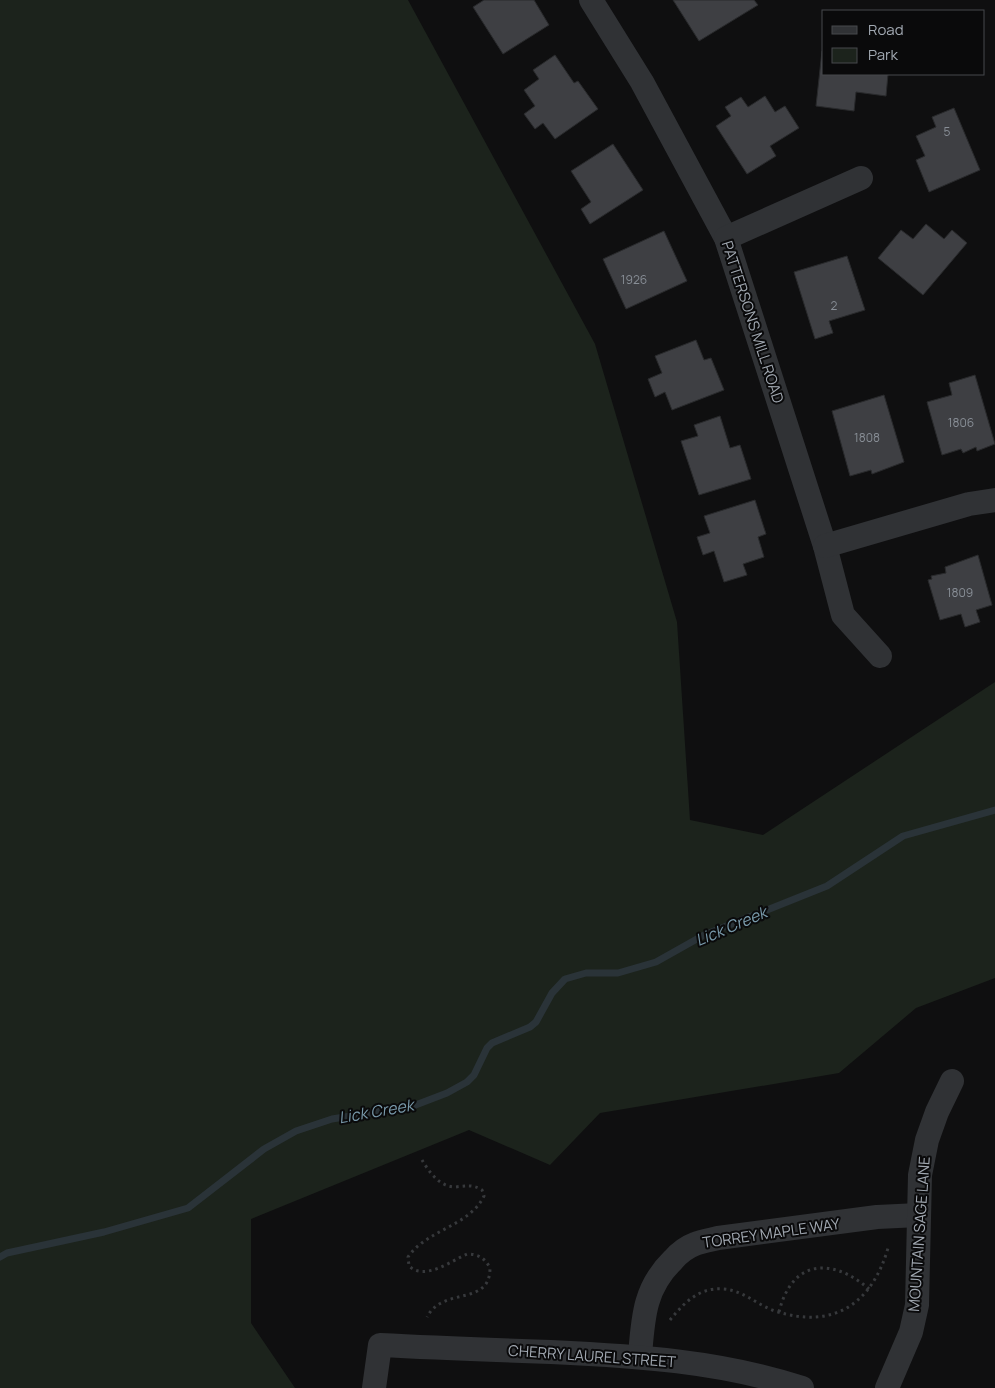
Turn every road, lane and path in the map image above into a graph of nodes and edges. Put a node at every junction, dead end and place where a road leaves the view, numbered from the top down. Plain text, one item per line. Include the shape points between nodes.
1 (591, 0) edge
2 (862, 178) dead end
3 (726, 238) junction
4 (995, 500) edge
5 (825, 546) junction
6 (880, 656) dead end
7 (952, 1081) dead end
8 (422, 1160) dead end
9 (919, 1214) junction
10 (888, 1248) dead end
11 (869, 1289) junction
12 (779, 1312) junction
13 (426, 1317) dead end
14 (670, 1320) dead end
15 (640, 1356) junction
16 (374, 1388) edge
17 (802, 1388) edge
18 (887, 1388) edge

1 - 3 street, PATTERSONS MILL ROAD via 642,82
2 - 3 street
3 - 5 street, PATTERSONS MILL ROAD
4 - 5 street via 969,504
5 - 6 street, PATTERSONS MILL ROAD via 843,615
7 - 9 street, MOUNTAIN SAGE LANE via 927,1140 920,1175
8 - 13 path via 443,1184 454,1187 473,1185 482,1190 484,1196 467,1214 415,1249 408,1258 409,1266 428,1271 473,1254 483,1258 490,1268 484,1288 441,1302
9 - 15 street, TORREY MAPLE WAY via 718,1238 694,1244 680,1253 654,1283 647,1302
9 - 18 street, MOUNTAIN SAGE LANE via 917,1305 911,1332
10 - 11 path
11 - 12 path via 854,1304 825,1317
11 - 12 path via 837,1269 809,1270 793,1282 784,1295
12 - 14 path via 733,1290 713,1289 687,1301
15 - 16 street, CHERRY LAUREL STREET via 380,1345
15 - 17 street, CHERRY LAUREL STREET via 770,1377

